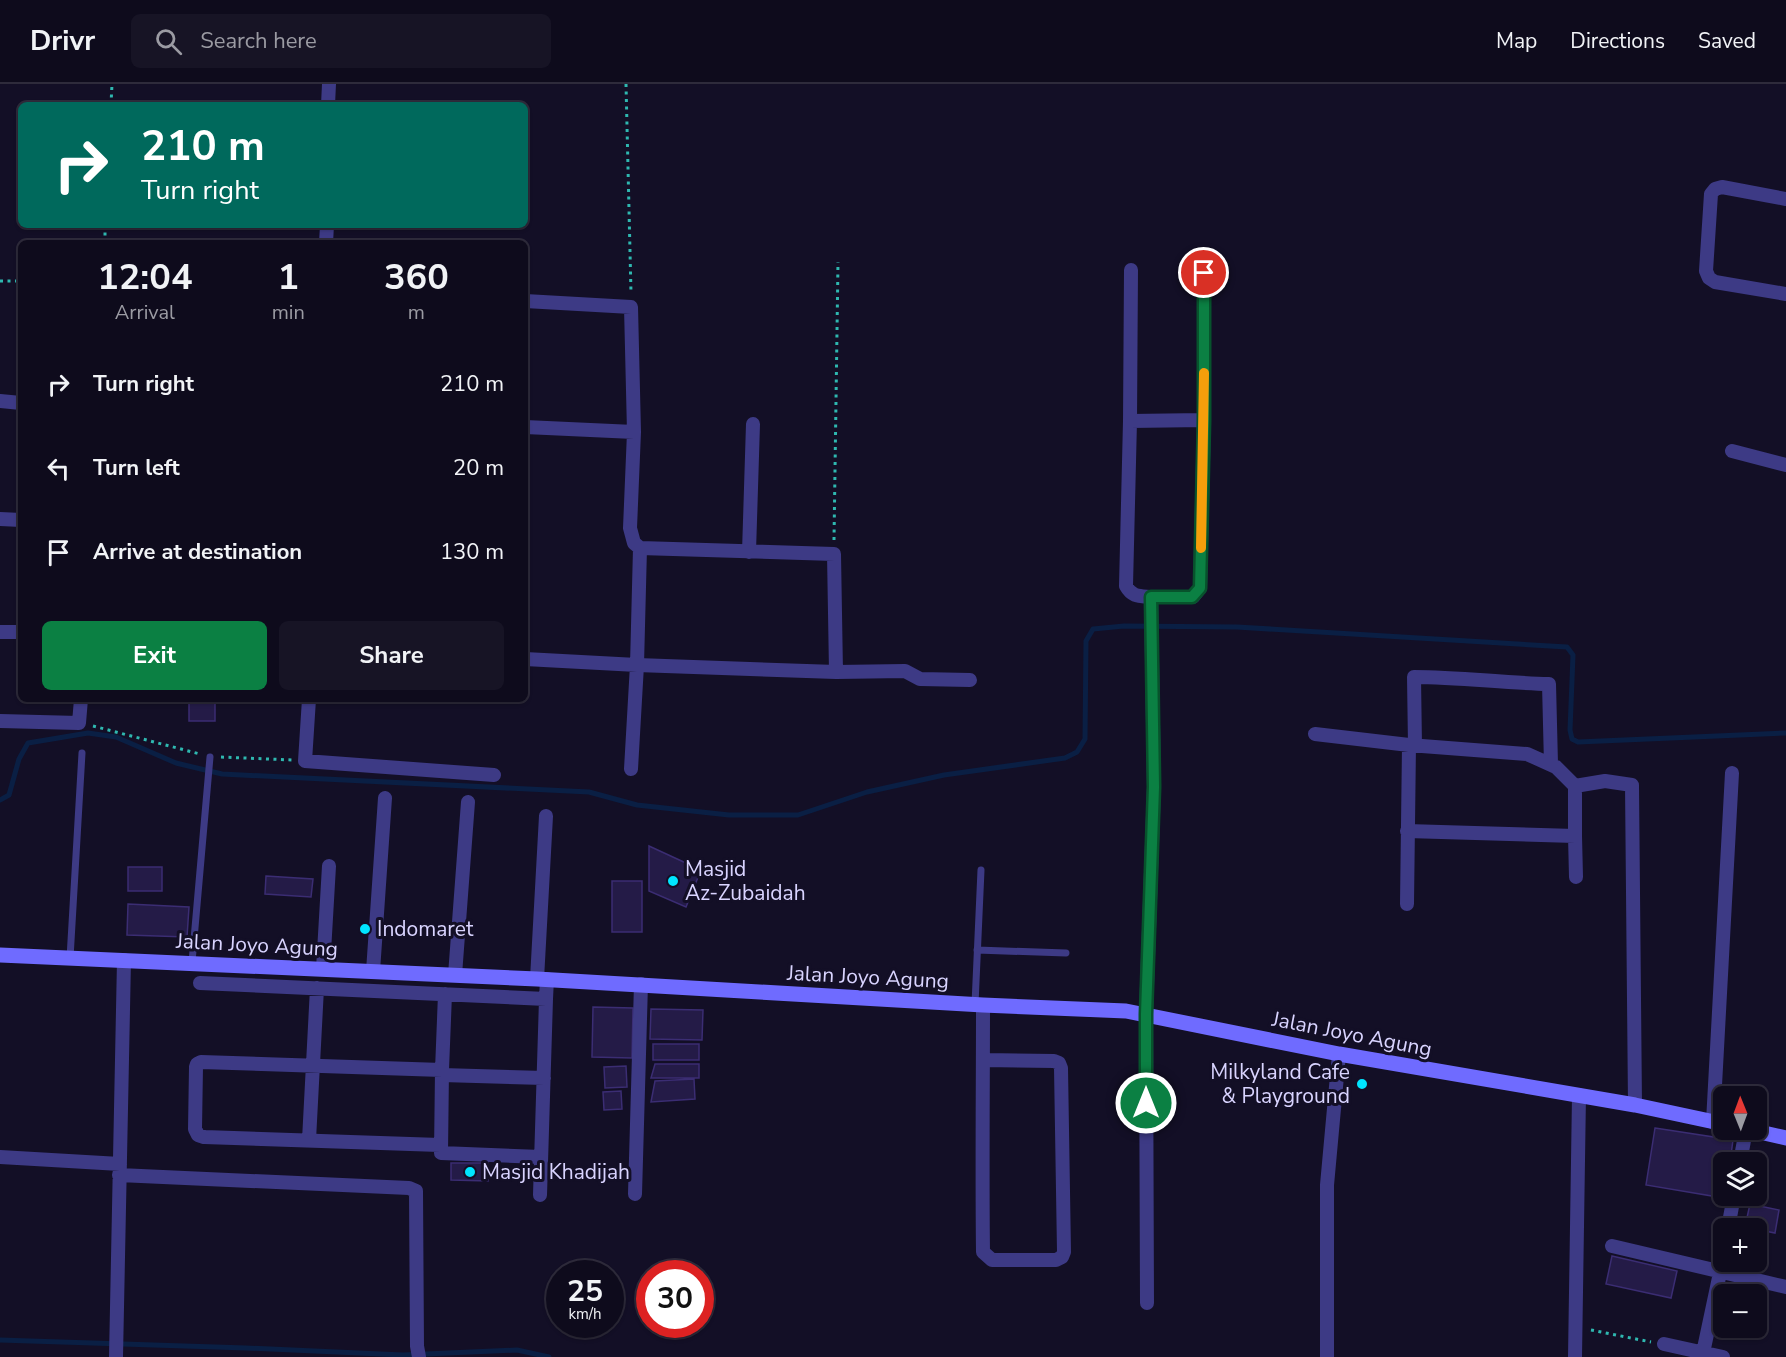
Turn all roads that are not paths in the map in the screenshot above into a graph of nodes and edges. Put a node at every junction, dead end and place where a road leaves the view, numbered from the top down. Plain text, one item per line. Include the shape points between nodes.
1 (328, 84) edge
2 (328, 102) edge
3 (1786, 199) edge
4 (1131, 270) dead end
5 (1204, 273) dead end
6 (1786, 294) edge
7 (528, 301) edge
8 (0, 401) edge
9 (18, 403) edge
10 (1204, 420) junction
11 (1130, 421) junction
12 (753, 424) dead end
13 (528, 427) edge
14 (634, 432) junction
15 (1732, 451) dead end
16 (1786, 465) edge
17 (0, 519) edge
18 (18, 520) edge
19 (640, 548) junction
20 (749, 552) junction
21 (1151, 597) junction
22 (0, 632) edge
23 (18, 632) edge
24 (528, 659) edge
25 (637, 665) junction
26 (836, 672) junction
27 (970, 680) dead end
28 (81, 702) edge
29 (309, 702) edge
30 (0, 721) edge
31 (1315, 734) dead end
32 (1412, 745) junction
33 (82, 753) dead end
34 (210, 760) road end
35 (1551, 764) junction
36 (631, 769) dead end
37 (1732, 773) dead end
38 (494, 775) dead end
39 (1575, 786) junction
40 (385, 798) dead end
41 (468, 801) dead end
42 (546, 816) dead end
43 (1407, 831) junction
44 (1575, 836) junction
45 (329, 866) dead end
46 (981, 870) dead end
47 (1576, 877) dead end
48 (1407, 904) dead end
49 (977, 950) junction
50 (1065, 953) dead end
51 (0, 954) edge
52 (70, 958) junction
53 (124, 960) junction
54 (192, 962) junction
55 (323, 969) junction
56 (373, 971) junction
57 (454, 975) junction
58 (542, 979) junction
59 (200, 982) dead end
60 (641, 984) junction
61 (317, 988) junction
62 (446, 994) junction
63 (546, 999) junction
64 (979, 1004) junction
65 (1146, 1014) junction
66 (1339, 1054) junction
67 (983, 1060) junction
68 (312, 1067) junction
69 (442, 1073) junction
70 (544, 1078) junction
71 (1719, 1086) edge
72 (1580, 1095) junction
73 (1635, 1105) junction
74 (1713, 1122) edge
75 (1767, 1134) edge
76 (1786, 1138) edge
77 (309, 1140) junction
78 (440, 1145) junction
79 (0, 1157) edge
80 (542, 1157) junction
81 (120, 1170) junction
82 (635, 1194) dead end
83 (540, 1195) dead end
84 (1612, 1246) dead end
85 (1713, 1270) edge
86 (1720, 1272) joint
87 (1786, 1287) edge
88 (1147, 1303) dead end
89 (1664, 1344) road end
90 (418, 1352) edge
91 (1704, 1353) junction
92 (116, 1354) edge
93 (1327, 1357) edge
94 (1575, 1357) edge
95 (1723, 1357) edge

1 - 2 street
3 - 6 street via 1715,189 1711,194 1706,271 1715,282
4 - 11 street
5 - 10 street
7 - 14 street via 631,307
8 - 9 street
10 - 11 street
10 - 21 street via 1200,588 1192,597
11 - 21 street via 1126,586 1135,596
12 - 20 street
13 - 14 street
14 - 19 street via 630,528 634,543
15 - 16 street
17 - 18 street
19 - 20 street
19 - 25 street
20 - 26 street via 834,554
21 - 65 street via 1154,787
22 - 23 street
24 - 25 street
25 - 26 street
25 - 36 street
26 - 27 street via 905,670 920,679
28 - 30 street via 80,723
29 - 38 street via 305,761
31 - 32 street
32 - 35 street via 1527,754
32 - 35 street via 1414,677 1549,684
32 - 43 street
33 - 52 lane
34 - 54 lane
35 - 39 street
37 - 71 street
39 - 44 street
39 - 73 street via 1605,781 1632,785
40 - 56 street
41 - 57 street
42 - 58 street
43 - 44 street
43 - 48 street
44 - 47 street
45 - 55 street
46 - 49 lane
49 - 50 lane
49 - 64 lane
51 - 52 main road, Jalan Joyo Agung
52 - 53 main road, Jalan Joyo Agung
53 - 54 main road, Jalan Joyo Agung
53 - 81 street
54 - 55 main road, Jalan Joyo Agung
55 - 56 main road, Jalan Joyo Agung
56 - 57 main road, Jalan Joyo Agung
57 - 58 main road, Jalan Joyo Agung
58 - 60 main road, Jalan Joyo Agung
58 - 63 street
59 - 61 street
60 - 64 main road, Jalan Joyo Agung
60 - 82 street
61 - 62 street
61 - 68 street
62 - 63 street
62 - 69 street
63 - 70 street
64 - 65 main road, Jalan Joyo Agung
64 - 67 street
65 - 66 main road, Jalan Joyo Agung
65 - 88 street
66 - 72 main road, Jalan Joyo Agung
66 - 93 street via 1327,1185
67 - 67 street via 983,1252 992,1260 1056,1260 1064,1252 1061,1068 1054,1061
68 - 69 street
68 - 77 street
68 - 77 street via 201,1062 196,1067 198,1135
69 - 70 street
69 - 78 street
70 - 80 street
72 - 73 main road, Jalan Joyo Agung
72 - 94 street
73 - 74 main road, Jalan Joyo Agung
75 - 76 main road
77 - 78 street
78 - 80 street via 444,1154
79 - 81 street
80 - 83 street
81 - 90 street via 416,1191
81 - 92 street
84 - 85 street
86 - 87 street
86 - 91 street
89 - 91 street
91 - 95 street

